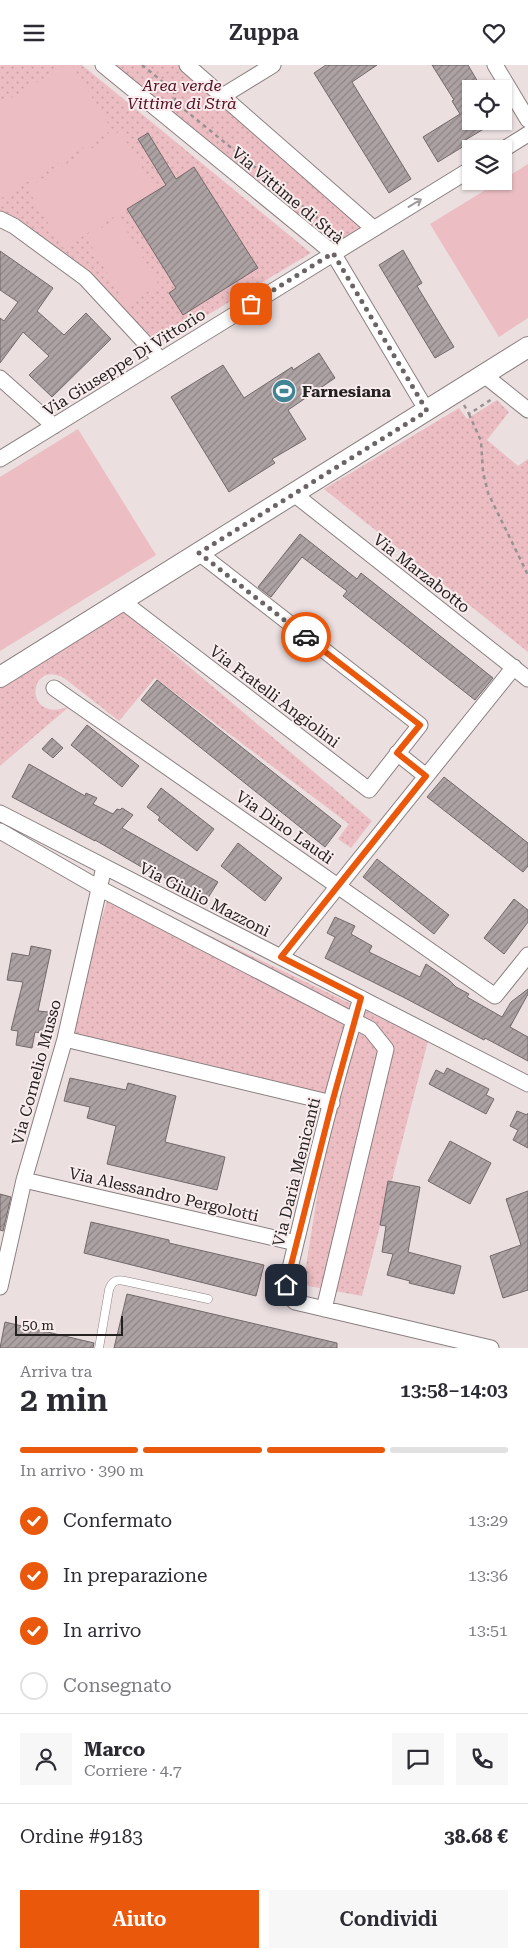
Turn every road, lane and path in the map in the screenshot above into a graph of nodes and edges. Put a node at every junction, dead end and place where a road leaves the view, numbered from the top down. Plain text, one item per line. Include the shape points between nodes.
1 (103, 65) edge
2 (142, 65) edge
3 (187, 65) edge
4 (273, 65) edge
5 (495, 65) edge
6 (222, 97) junction
7 (528, 120) edge
8 (528, 134) edge
9 (512, 144) edge
10 (462, 174) edge
11 (0, 219) edge
12 (373, 228) junction
13 (341, 234) dead end
14 (333, 253) junction
15 (528, 347) edge
16 (161, 360) junction
17 (484, 375) junction
18 (0, 378) edge
19 (495, 397) dead end
20 (461, 401) dead end
21 (528, 410) edge
22 (427, 411) junction
23 (469, 414) junction
24 (54, 426) junction
25 (0, 459) edge
26 (294, 494) junction
27 (199, 553) junction
28 (528, 575) edge
29 (122, 601) junction
30 (514, 667) junction
31 (0, 677) edge
32 (528, 679) edge
33 (54, 688) dead end
34 (397, 753) junction
35 (426, 776) junction
36 (0, 813) edge
37 (0, 831) edge
38 (104, 867) junction
39 (338, 885) junction
40 (99, 889) junction
41 (528, 955) edge
42 (281, 957) junction
43 (361, 998) junction
44 (354, 1021) junction
45 (64, 1039) junction
46 (528, 1083) edge
47 (332, 1103) junction
48 (24, 1180) junction
49 (296, 1243) junction
50 (0, 1287) edge
51 (208, 1299) dead end
52 (324, 1309) junction
53 (99, 1348) edge
54 (491, 1348) edge

1 - 14 street, Via Vittime di Strà
2 - 13 path via 174,91 174,101 335,233
3 - 6 street
4 - 6 street
5 - 7 street
6 - 12 street
8 - 9 street
12 -> 10 street, Via Giuseppe Di Vittorio
11 - 16 street via 85,278
12 - 14 street, Via Giuseppe Di Vittorio
14 - 16 street, Via Giuseppe Di Vittorio
14 - 22 street, Via Vittime di Strà
15 - 17 main road
16 - 24 street, Via Giuseppe Di Vittorio
17 - 21 street
17 - 22 main road
18 - 24 street
19 - 23 path
20 - 23 path
22 - 26 main road
23 - 28 path via 481,441 482,472 488,493
24 - 25 street, Via Giuseppe Di Vittorio
26 - 27 main road
26 - 30 street, Via Marzabotto
27 - 29 main road
27 - 34 street via 420,725
29 - 31 main road
29 - 34 street, Via Fratelli Angiolini via 369,790
30 - 32 street, Via Marzabotto
30 - 35 street
33 - 39 street, Via Dino Laudi
34 - 35 street
35 - 39 street
36 - 38 street, Via Giulio Mazzoni
37 - 40 street
38 - 40 street, Via Cornelio Musso
38 - 42 street, Via Giulio Mazzoni
39 - 41 street, Via Dino Laudi via 495,997
39 - 42 street
40 - 44 street
40 - 45 street, Via Cornelio Musso
42 - 43 street, Via Giulio Mazzoni
43 - 44 street, Via Daria Menicanti
43 - 46 street, Via Giulio Mazzoni
44 - 47 street, Via Daria Menicanti
44 - 52 street via 370,1029 386,1049
45 - 47 street
45 - 48 street, Via Cornelio Musso
47 - 49 street, Via Daria Menicanti
48 - 49 street, Via Alessandro Pergolotti
48 - 50 street, Via Cornelio Musso
49 - 52 street, Via Daria Menicanti via 286,1291 295,1302
51 - 53 lane via 115,1281 109,1290
52 - 54 street, Via Daria Menicanti

